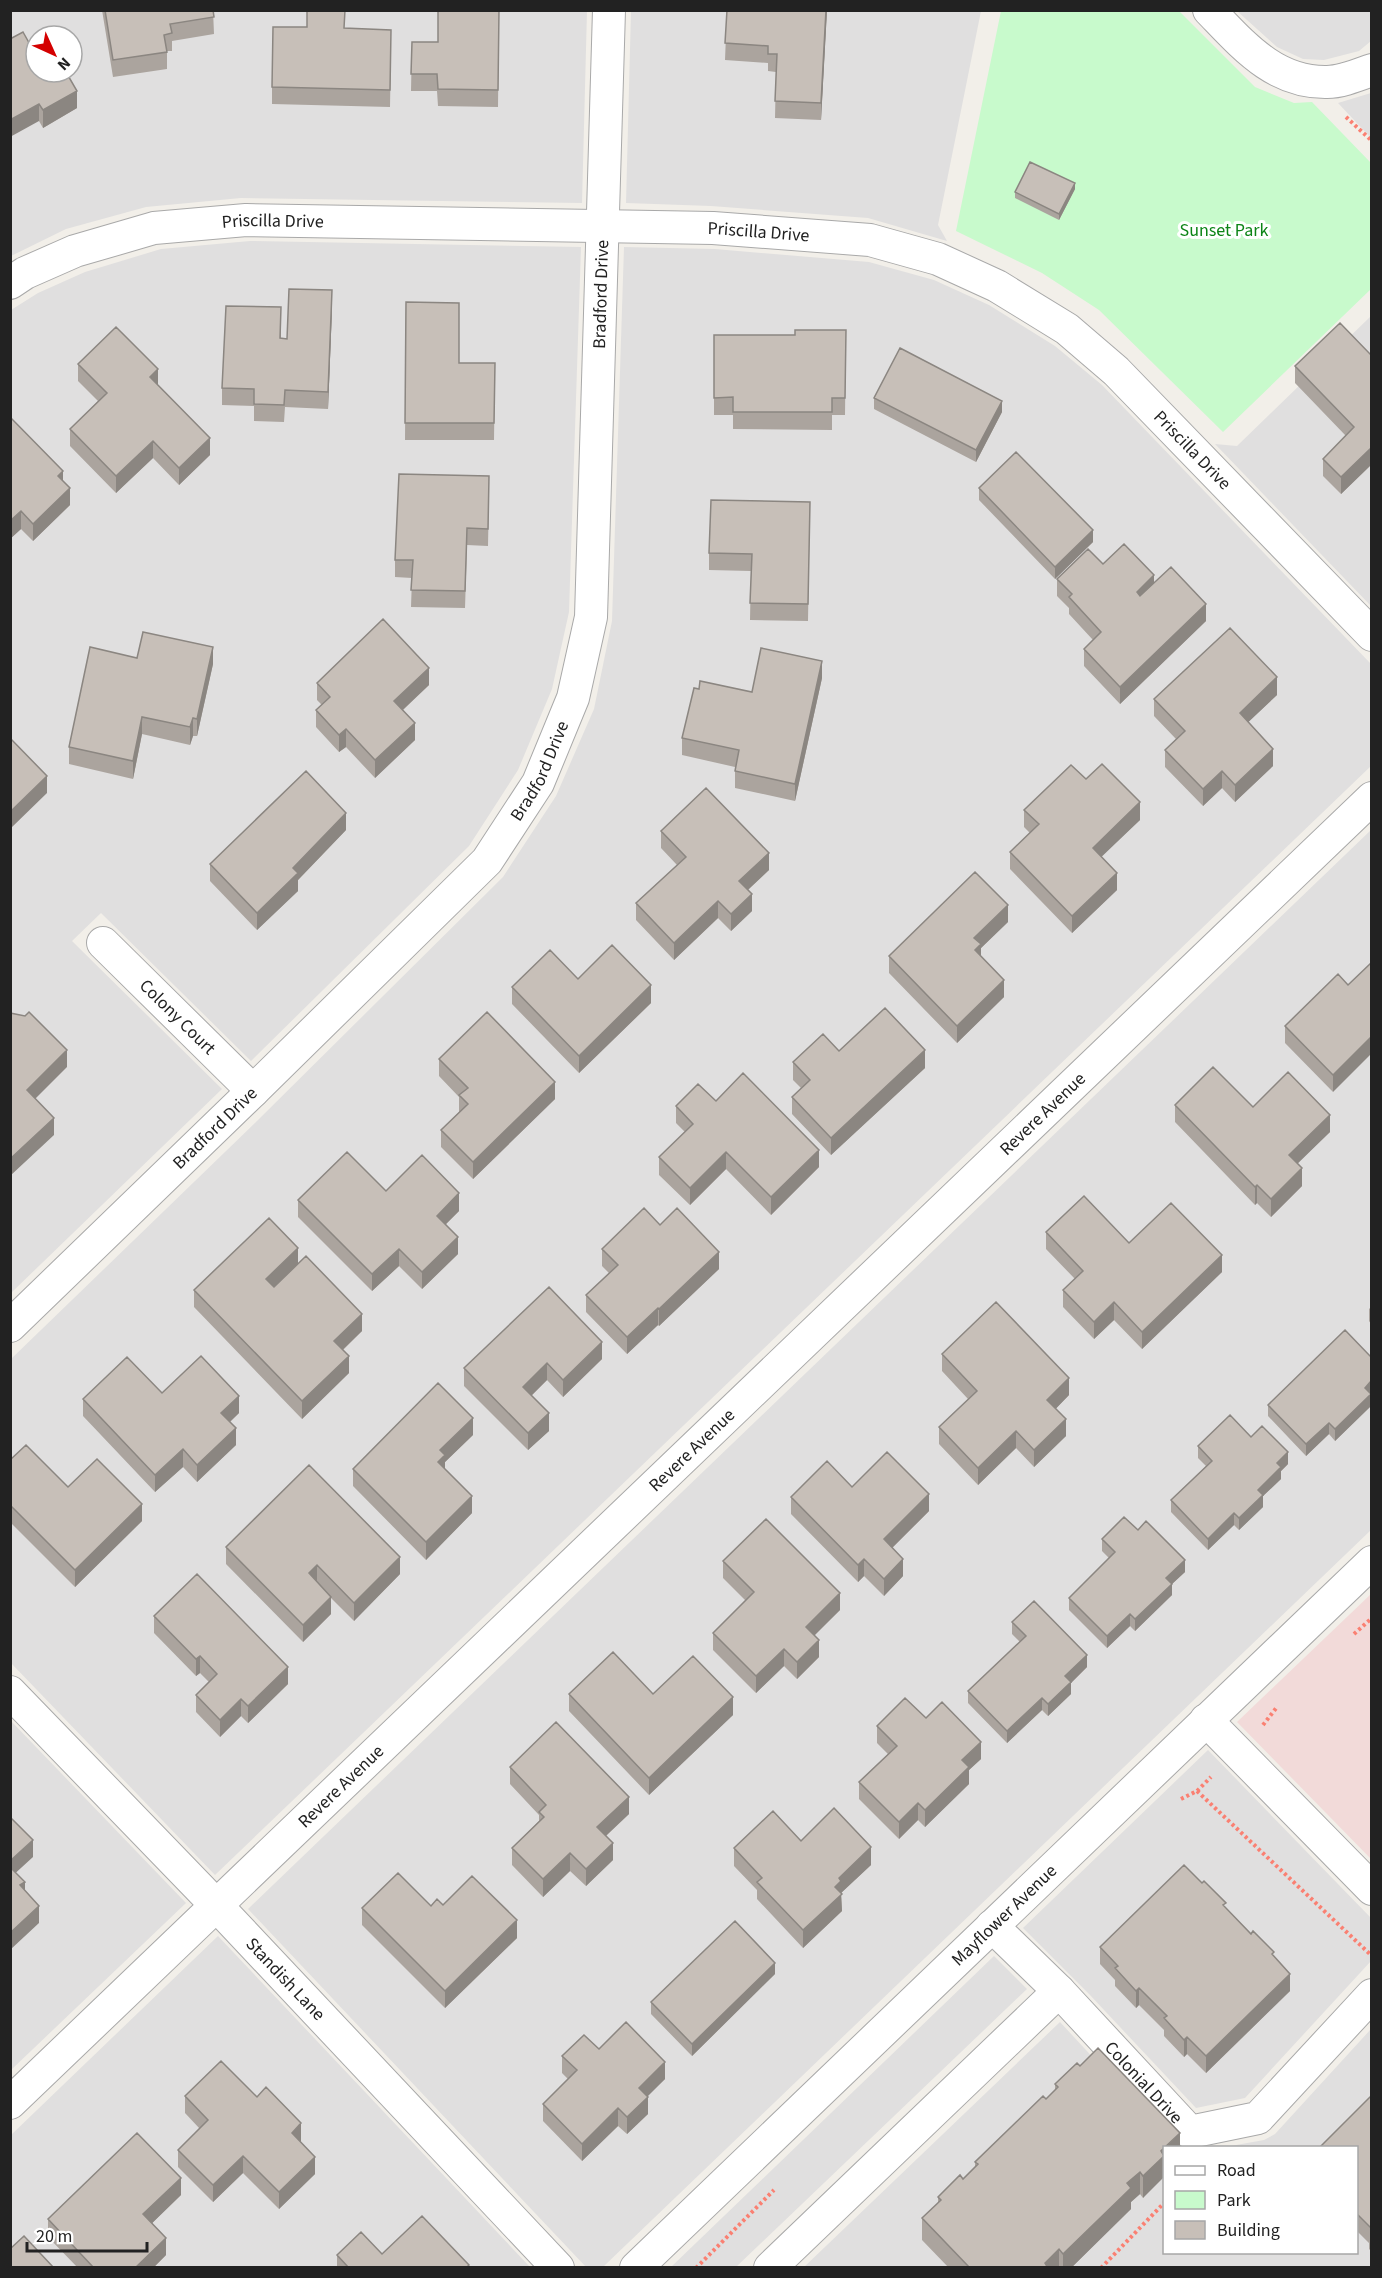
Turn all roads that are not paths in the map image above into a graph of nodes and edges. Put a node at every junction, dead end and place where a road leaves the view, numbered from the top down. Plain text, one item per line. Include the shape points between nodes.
1 (609, 10) edge
2 (1209, 10) edge
3 (1371, 70) edge
4 (603, 225) junction
5 (10, 283) edge
6 (1371, 635) edge
7 (1371, 798) edge
8 (103, 943) dead end
9 (254, 1091) junction
10 (10, 1326) edge
11 (1371, 1562) edge
12 (10, 1692) edge
13 (1206, 1720) junction
14 (1371, 1889) edge
15 (217, 1906) junction
16 (992, 1926) junction
17 (1059, 1991) junction
18 (1371, 1995) edge
19 (10, 2103) edge
20 (558, 2268) edge
21 (636, 2268) edge
22 (770, 2268) edge

1 - 4 street, Bradford Drive
2 - 3 street via 1266,65 1300,80 1329,82
4 - 5 street, Priscilla Drive via 246,220 154,228 75,251
4 - 6 street, Priscilla Drive via 713,228 870,240 938,260 997,286 1067,329 1116,371
4 - 9 street, Bradford Drive via 591,618 573,698 538,783 487,861
7 - 15 street, Revere Avenue
8 - 9 street, Colony Court
9 - 10 street, Bradford Drive
11 - 13 street, Mayflower Avenue
12 - 15 street, Standish Lane
13 - 14 street
13 - 16 street, Mayflower Avenue
15 - 19 street, Revere Avenue
15 - 20 street, Standish Lane
16 - 17 street, Colonial Drive
16 - 21 street, Mayflower Avenue
17 - 18 street, Colonial Drive via 1190,2132 1258,2118
17 - 22 street

